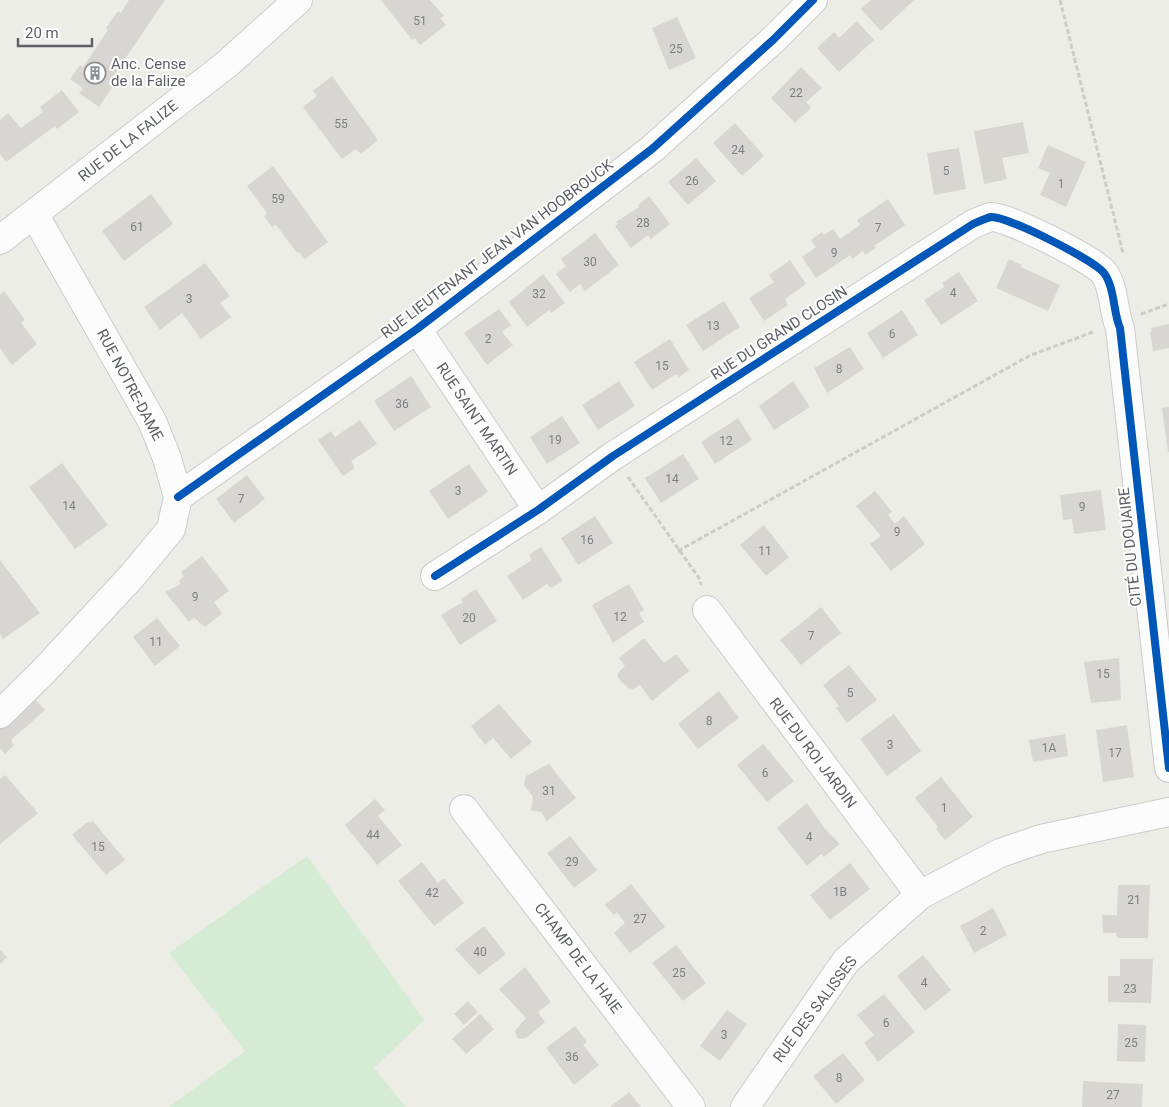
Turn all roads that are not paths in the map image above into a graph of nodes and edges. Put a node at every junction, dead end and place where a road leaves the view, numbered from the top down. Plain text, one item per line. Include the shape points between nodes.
1 (298, 0) edge
2 (813, 0) edge
3 (34, 214) junction
4 (0, 240) edge
5 (1104, 274) joint
6 (417, 329) junction
7 (178, 497) junction
8 (538, 510) junction
9 (435, 576) dead end
10 (707, 610) road end
11 (0, 714) edge
12 (1169, 768) edge
13 (464, 809) dead end
14 (1169, 812) edge
15 (920, 895) junction
16 (691, 1107) edge
17 (745, 1107) edge

1 - 3 street, RUE DE LA FALIZE via 227,64
2 - 6 street, RUE LIEUTENANT JEAN VAN HOOBROUCK via 652,149
3 - 4 street, RUE DE LA FALIZE
3 - 7 street, RUE NOTRE-DAME via 152,421
5 - 8 street, RUE DU GRAND CLOSIN via 1091,262 1008,221 991,217 973,224 613,456
5 - 12 street, CITÉ DU DOUAIRE via 1118,323
6 - 7 street, RUE LIEUTENANT JEAN VAN HOOBROUCK
6 - 8 street, RUE SAINT MARTIN
7 - 11 street via 170,528 132,576
8 - 9 street, RUE DU GRAND CLOSIN
10 - 15 street, RUE DU ROI JARDIN
13 - 16 street, CHAMP DE LA HAIE
14 - 15 street, RUE DES SALISSES via 1041,839 1000,853
15 - 17 street, RUE DES SALISSES via 846,961

